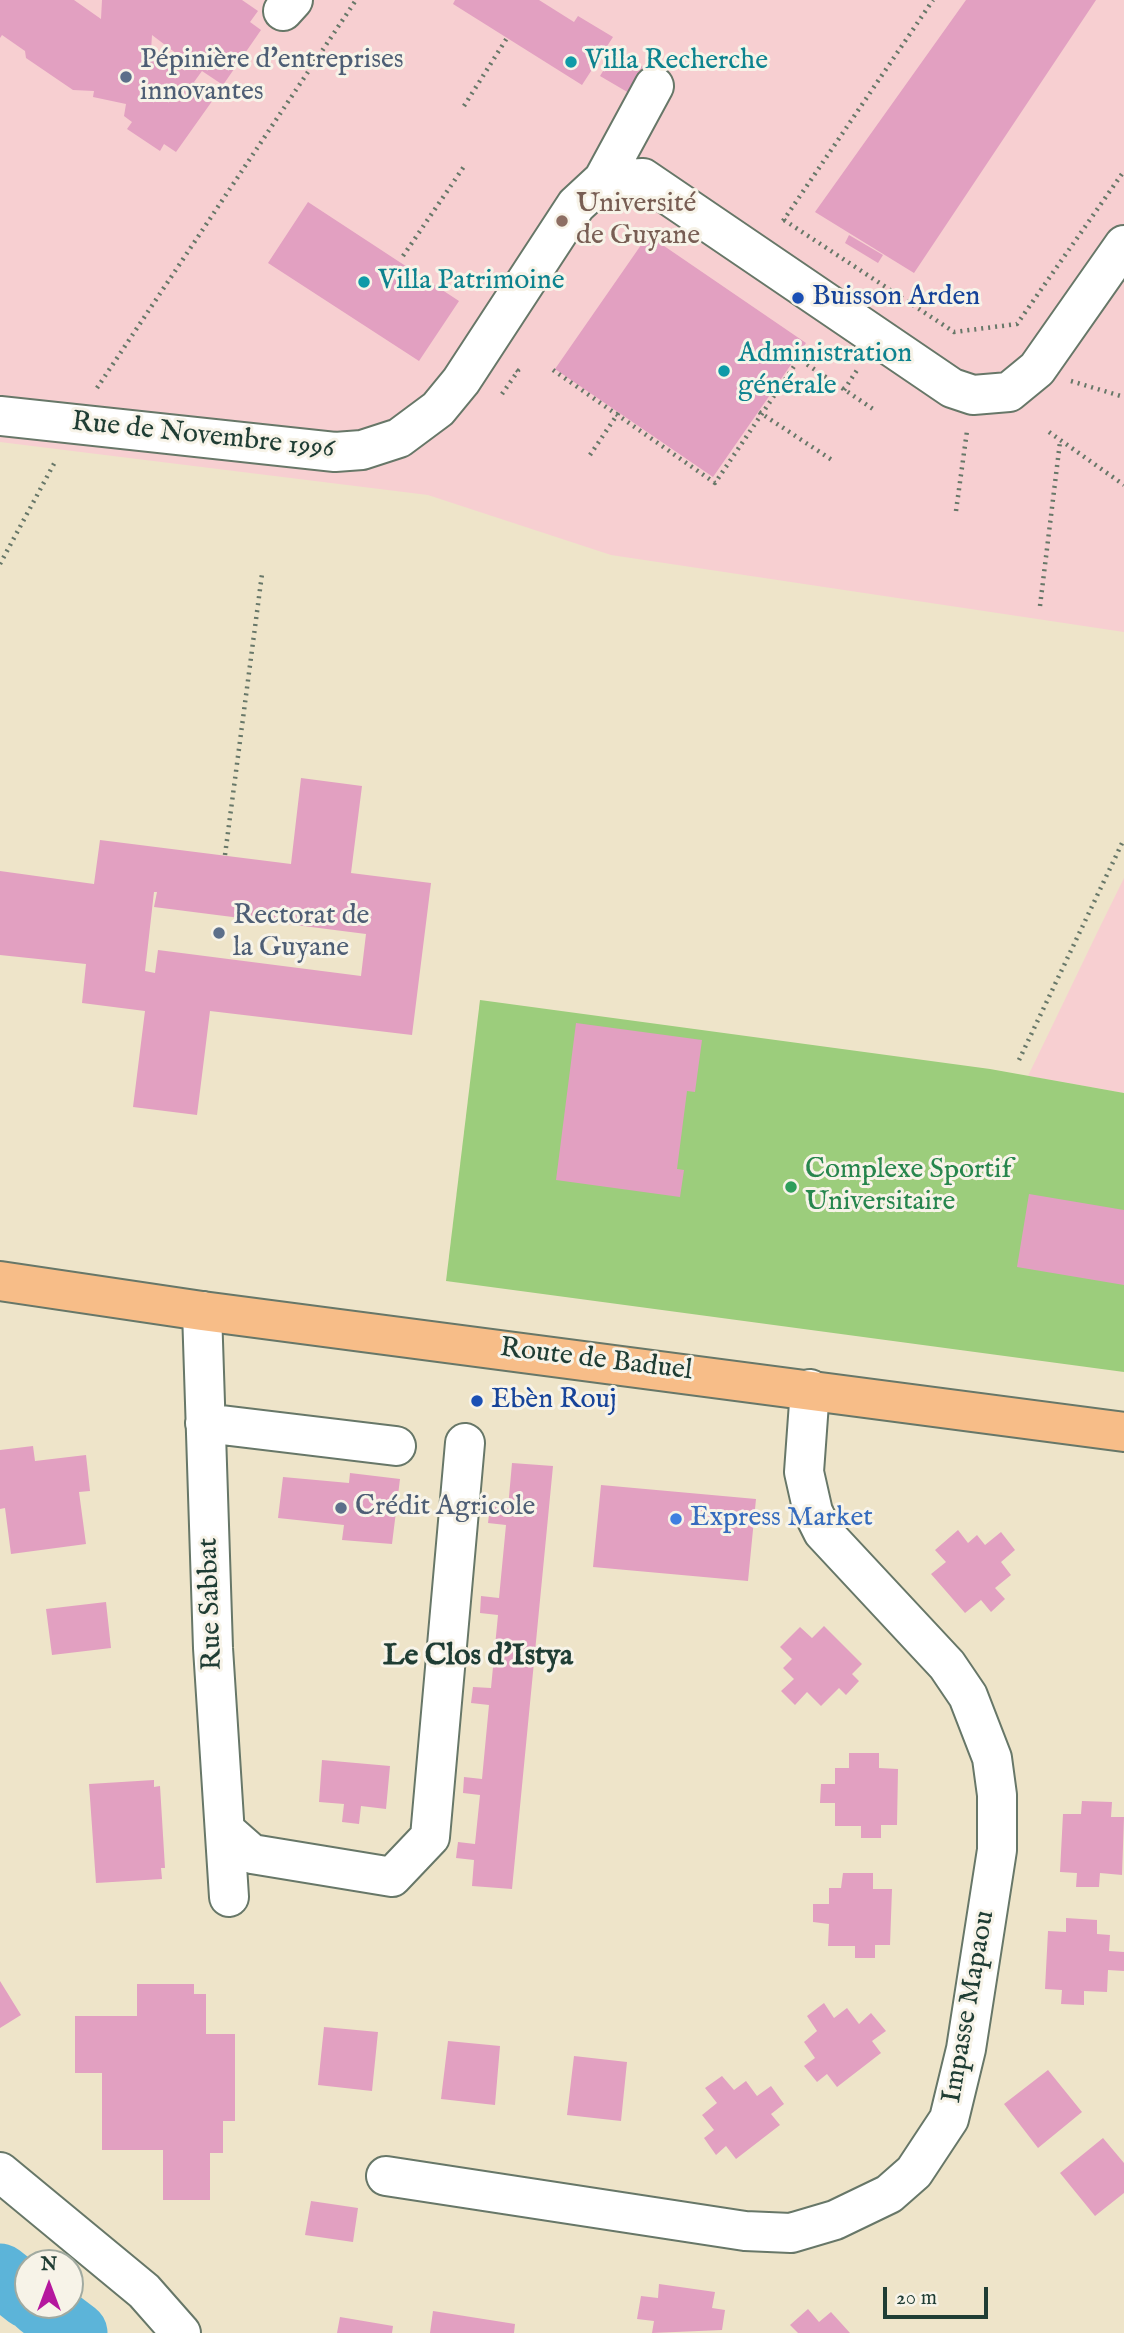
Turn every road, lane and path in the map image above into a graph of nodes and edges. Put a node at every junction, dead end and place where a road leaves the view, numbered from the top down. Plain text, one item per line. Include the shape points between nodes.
1 (356, 0) edge
2 (933, 0) edge
3 (507, 38) dead end
4 (654, 86) dead end
5 (464, 106) dead end
6 (465, 164) dead end
7 (1124, 171) edge
8 (603, 180) junction
9 (784, 220) junction
10 (1124, 245) edge
11 (403, 256) dead end
12 (760, 257) junction
13 (553, 370) dead end
14 (97, 389) dead end
15 (1098, 390) dead end
16 (991, 394) junction
17 (1124, 397) edge
18 (873, 409) dead end
19 (760, 413) junction
20 (618, 414) junction
21 (0, 416) edge
22 (1049, 432) dead end
23 (1060, 442) junction
24 (590, 455) dead end
25 (58, 457) dead end
26 (835, 462) dead end
27 (1124, 485) edge
28 (956, 510) dead end
29 (0, 564) edge
30 (262, 574) dead end
31 (1040, 606) dead end
32 (1124, 839) edge
33 (225, 855) dead end
34 (1019, 1060) dead end
35 (0, 1267) edge
36 (0, 1281) edge
37 (68, 1289) junction
38 (202, 1311) junction
39 (810, 1389) junction
40 (205, 1423) junction
41 (1124, 1432) edge
42 (465, 1443) dead end
43 (396, 1446) dead end
44 (227, 1832) junction
45 (229, 1897) dead end
46 (0, 2172) edge
47 (386, 2176) dead end
48 (181, 2333) edge

1 - 14 path
2 - 9 path
3 - 5 path
4 - 8 street, Rue de Novembre 1996
6 - 11 path
7 - 9 path via 1017,324 954,332
8 - 12 street via 642,178
8 - 21 street, Rue de Novembre 1996 via 576,205 461,381 419,426 399,438 362,450 335,452
9 - 12 path
10 - 16 street via 1037,369
12 - 16 street via 952,388
13 - 20 path
15 - 17 path
16 - 28 path
18 - 19 path via 799,359
19 - 20 path via 715,483
19 - 26 path
20 - 24 path
22 - 23 path
23 - 27 path
23 - 31 path
25 - 29 path
30 - 33 path
32 - 34 path
35 - 37 main road, Route de Baduel
36 - 37 main road, Route de Baduel
37 - 38 main road, Route de Baduel
38 - 39 main road, Route de Baduel
38 - 40 street, Rue Sabbat
39 - 41 main road, Route de Baduel
39 - 47 street, Impasse Mapaou via 804,1472 813,1512 823,1532 947,1665 968,1696 992,1758 997,1850 966,2049 949,2119 915,2172 889,2194 835,2220 791,2233 745,2231
40 - 43 street
40 - 44 street, Rue Sabbat via 214,1662
42 - 44 street via 430,1837 392,1878 251,1854
44 - 45 street, Rue Sabbat
46 - 48 street via 144,2291

